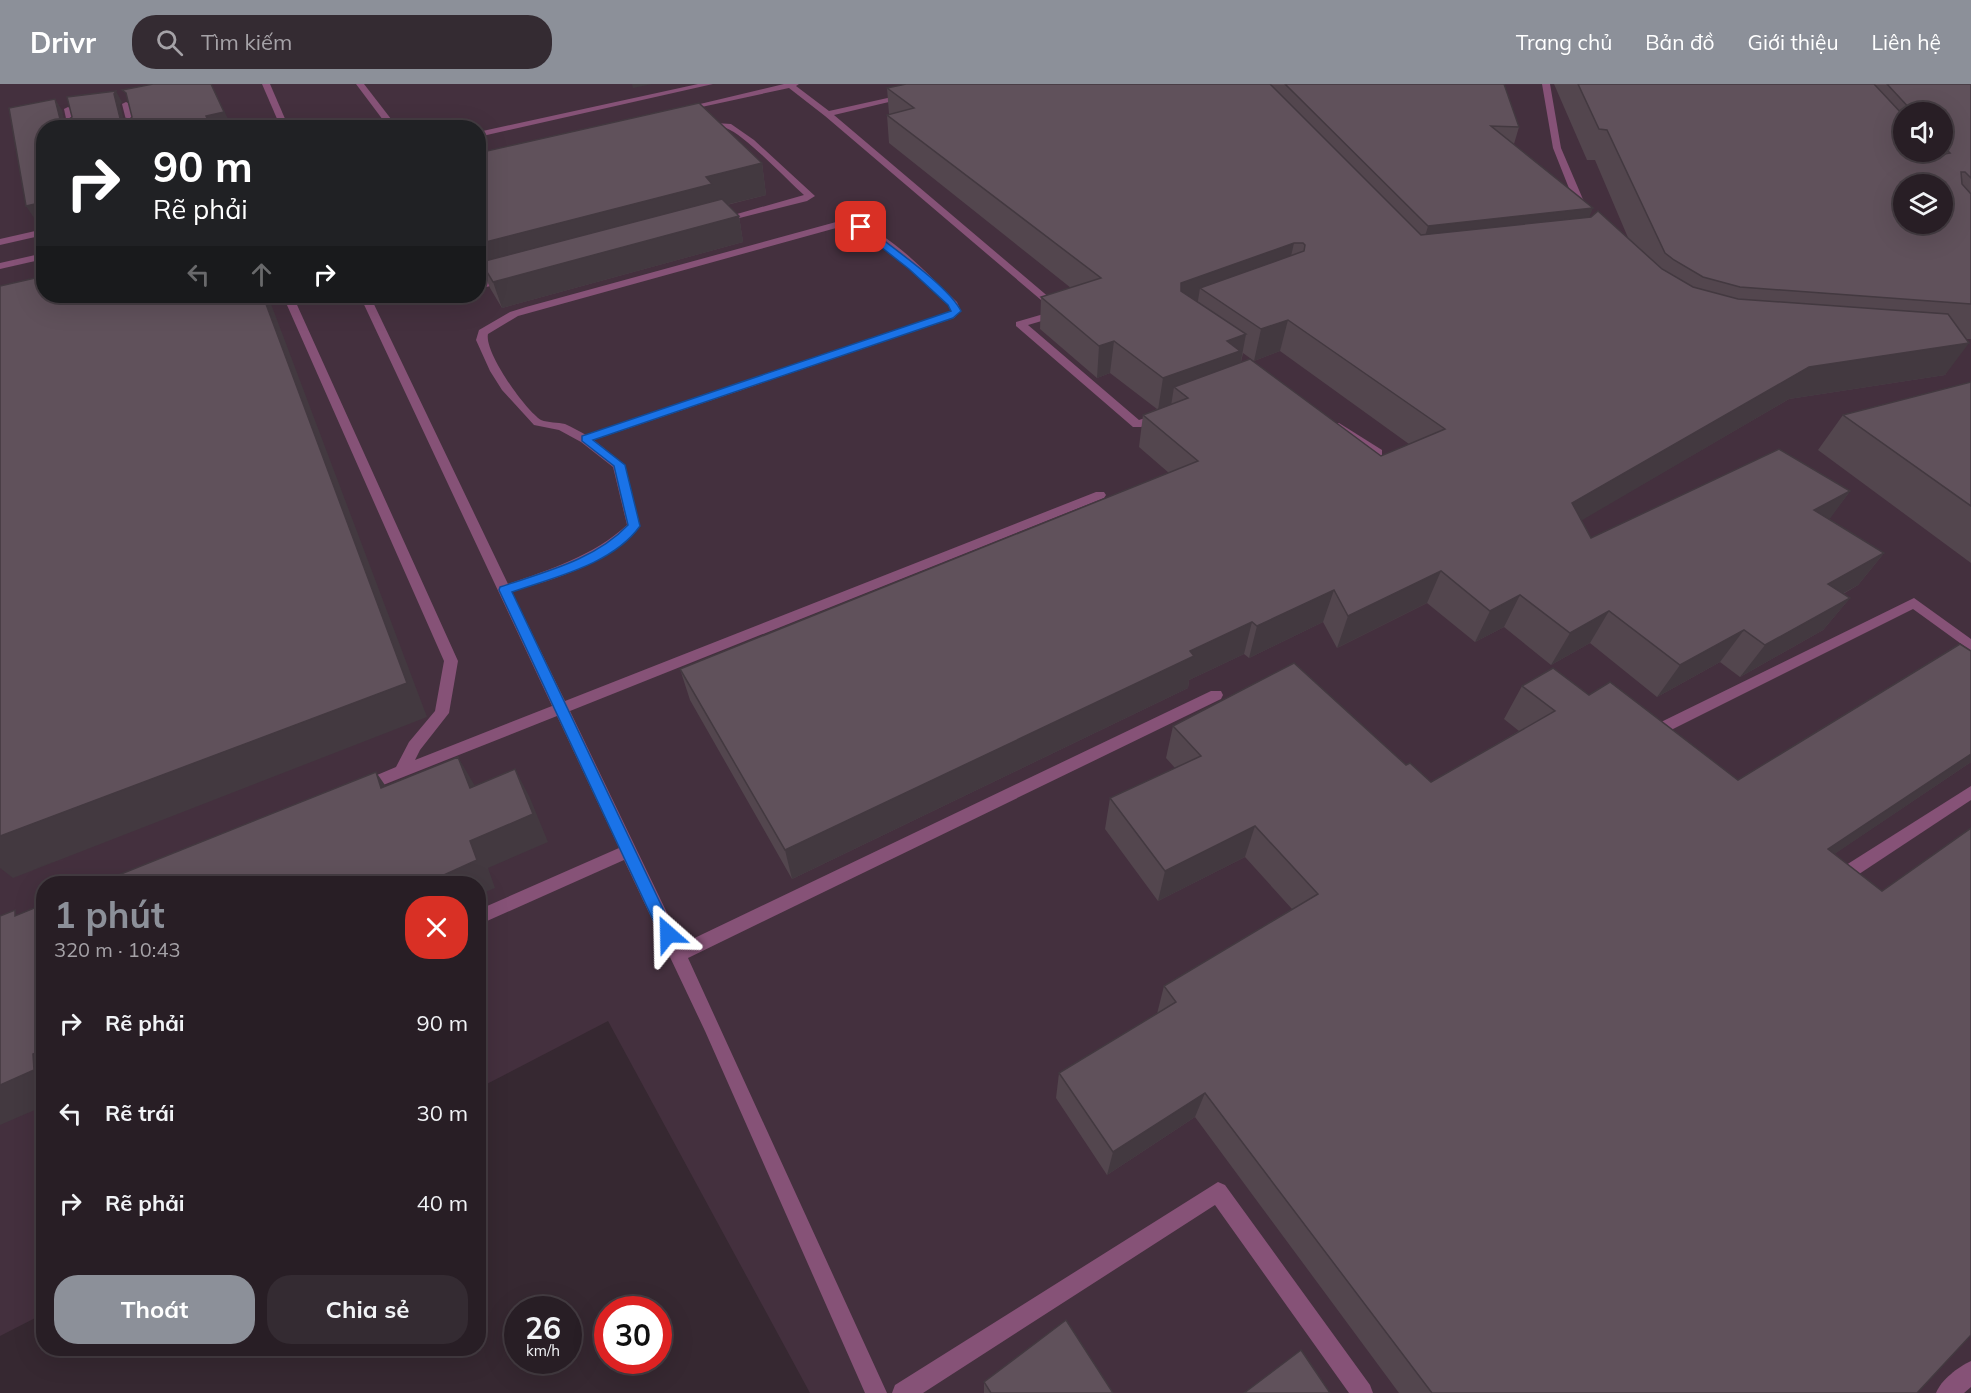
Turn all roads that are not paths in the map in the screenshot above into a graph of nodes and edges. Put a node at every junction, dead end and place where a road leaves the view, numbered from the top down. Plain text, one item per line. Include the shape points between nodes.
1 (266, 84) edge
2 (360, 84) edge
3 (709, 84) edge
4 (1546, 84) edge
5 (792, 85) edge
6 (920, 92) edge
7 (126, 104) edge
8 (68, 109) edge
9 (670, 112) edge
10 (828, 114) junction
11 (70, 120) edge
12 (130, 120) edge
13 (282, 120) edge
14 (388, 120) edge
15 (695, 126) edge
16 (486, 133) edge
17 (1587, 222) edge
18 (703, 226) edge
19 (36, 234) edge
20 (0, 242) edge
21 (36, 258) edge
22 (0, 266) edge
23 (512, 278) edge
24 (486, 284) edge
25 (291, 303) edge
26 (368, 303) edge
27 (1170, 413) edge
28 (1332, 421) edge
29 (585, 439) junction
30 (1377, 453) edge
31 (1100, 495) dead end
32 (505, 590) junction
33 (1971, 646) edge
34 (1216, 695) dead end
35 (560, 707) junction
36 (1666, 726) edge
37 (402, 771) junction
38 (1971, 792) edge
39 (348, 793) edge
40 (628, 851) junction
41 (1841, 877) edge
42 (486, 914) edge
43 (677, 955) junction
44 (1971, 1372) edge
45 (876, 1393) edge
46 (903, 1393) edge
47 (1362, 1393) edge
48 (1947, 1393) edge

1 - 13 street
2 - 14 street
3 - 16 street
4 - 17 street via 1557,148
5 - 9 street
5 - 10 street
6 - 10 street
7 - 12 street
8 - 11 street
10 - 27 street via 1062,312 1020,324 1137,425
15 - 18 street via 728,126 810,196
19 - 20 street
21 - 22 street
23 - 24 street
25 - 37 street via 451,661 442,713 414,746
26 - 32 street
28 - 30 street
29 - 29 street via 950,316 956,311 892,250 855,223 847,222 530,309 483,332 481,340 495,371 538,423 562,427
29 - 32 street via 620,465 634,526 620,541 583,562
31 - 35 street
32 - 35 street
33 - 36 street via 1914,603
34 - 43 street
35 - 37 street
35 - 40 street
37 - 39 street
38 - 41 street
40 - 42 street
40 - 43 street
43 - 45 street
44 - 48 street
46 - 47 street via 1218,1192

